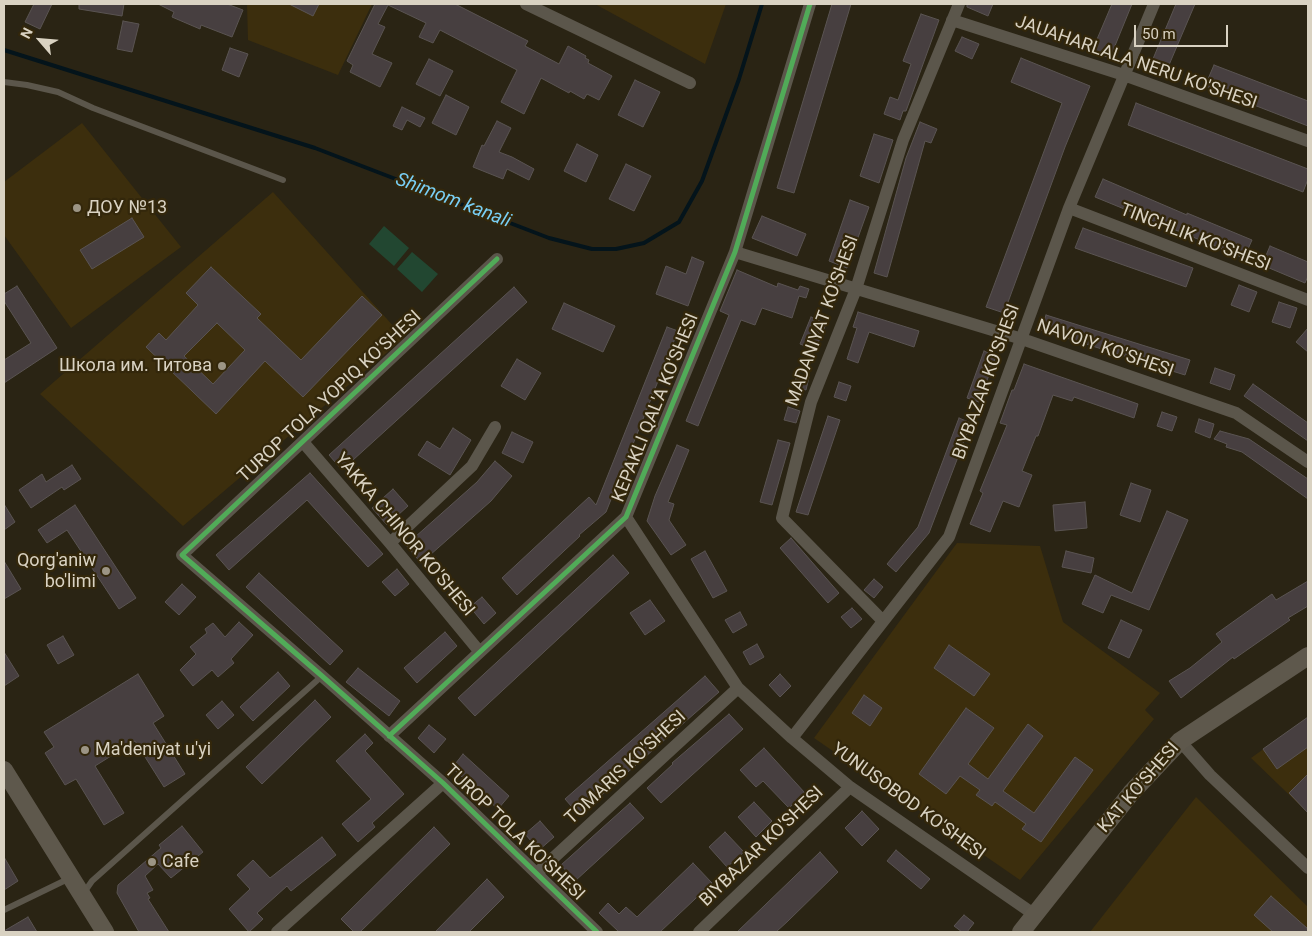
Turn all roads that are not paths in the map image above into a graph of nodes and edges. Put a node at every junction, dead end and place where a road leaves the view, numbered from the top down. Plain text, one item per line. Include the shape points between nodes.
1 (526, 4) edge
2 (810, 4) edge
3 (959, 4) edge
4 (1154, 4) edge
5 (952, 20) junction
6 (1124, 75) junction
7 (4, 82) edge
8 (690, 83) dead end
9 (1308, 141) edge
10 (283, 180) dead end
11 (1069, 208) junction
12 (735, 252) junction
13 (497, 259) dead end
14 (856, 289) junction
15 (1308, 300) edge
16 (1022, 339) junction
17 (495, 428) dead end
18 (303, 442) junction
19 (1308, 462) edge
20 (626, 517) junction
21 (390, 543) junction
22 (182, 555) joint
23 (883, 621) junction
24 (479, 651) junction
25 (1308, 656) edge
26 (322, 676) junction
27 (738, 688) junction
28 (389, 736) junction
29 (792, 738) junction
30 (1180, 742) junction
31 (4, 770) edge
32 (443, 783) junction
33 (850, 787) junction
34 (1308, 868) edge
35 (537, 873) junction
36 (71, 877) junction
37 (82, 895) junction
38 (4, 910) edge
39 (1036, 915) junction
40 (105, 932) edge
41 (277, 932) edge
42 (596, 932) edge
43 (699, 932) edge
44 (1022, 932) edge

1 - 8 street
2 - 12 street, KEPAKLI QAL'A KO'SHESI
3 - 5 street, MADANIYAT KO'SHESI
4 - 6 street, BIYBAZAR KO'SHESI
5 - 6 street, JAUAHARLALA NERU KO'SHESI
5 - 14 street, MADANIYAT KO'SHESI via 903,140
6 - 9 street, JAUAHARLALA NERU KO'SHESI
6 - 11 street, BIYBAZAR KO'SHESI
7 - 10 lane via 58,92
11 - 15 street, TINCHLIK KO'SHESI
11 - 16 street, BIYBAZAR KO'SHESI
12 - 14 street, NAVOIY KO'SHESI
12 - 20 street, KEPAKLI QAL'A KO'SHESI
13 - 18 street, TUROP TOLA YOPIQ KO'SHESI
14 - 16 street, NAVOIY KO'SHESI
14 - 23 street, MADANIYAT KO'SHESI via 811,402 782,518
16 - 19 street, NAVOIY KO'SHESI via 1236,413
16 - 23 street, BIYBAZAR KO'SHESI via 949,537
17 - 21 street via 472,466
18 - 21 street, YAKKA CHINOR KO'SHESI
18 - 22 street, TUROP TOLA YOPIQ KO'SHESI
20 - 24 street, KEPAKLI QAL'A KO'SHESI
20 - 27 street, YUNUSOBOD KO'SHESI
21 - 24 street, YAKKA CHINOR KO'SHESI
22 - 26 street, TUROP TOLA KO'SHESI
23 - 29 street, BIYBAZAR KO'SHESI
24 - 28 street, KEPAKLI QAL'A KO'SHESI
25 - 30 street, KAT KO'SHESI
26 - 28 street, TUROP TOLA KO'SHESI
26 - 37 lane via 92,881
27 - 29 street, YUNUSOBOD KO'SHESI
27 - 35 street, TOMARIS KO'SHESI
28 - 32 street, TUROP TOLA KO'SHESI
29 - 33 street, YUNUSOBOD KO'SHESI
30 - 34 street
30 - 39 street, KAT KO'SHESI via 1131,793
31 - 36 street
32 - 35 street, TUROP TOLA KO'SHESI
32 - 41 street
33 - 39 street, YUNUSOBOD KO'SHESI
33 - 43 street, BIYBAZAR KO'SHESI
35 - 42 street, TUROP TOLA KO'SHESI
36 - 37 street
36 - 38 lane
37 - 40 street
39 - 44 street, KAT KO'SHESI

